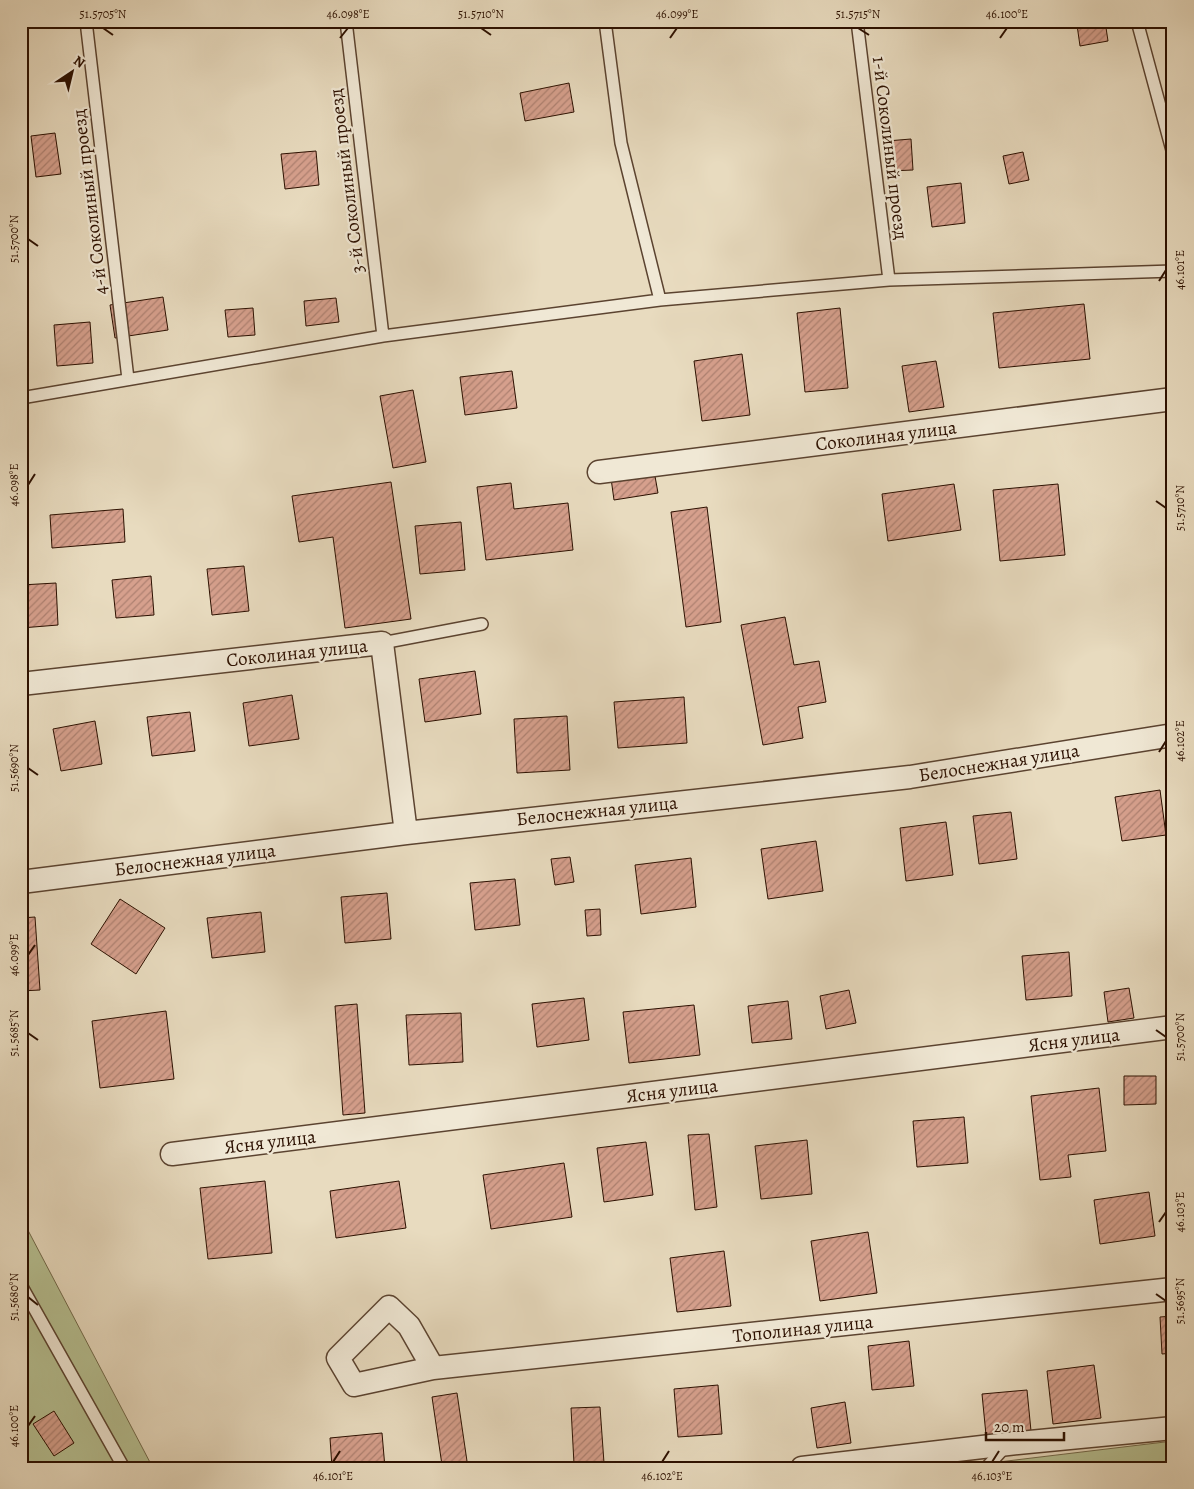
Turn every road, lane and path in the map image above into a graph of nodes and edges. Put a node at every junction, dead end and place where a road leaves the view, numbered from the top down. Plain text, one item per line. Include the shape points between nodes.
1 (86, 21) edge
2 (346, 21) edge
3 (605, 21) edge
4 (857, 21) edge
5 (1137, 21) edge
6 (1173, 154) edge
7 (1173, 271) edge
8 (889, 280) junction
9 (660, 300) junction
10 (383, 336) junction
11 (128, 379) junction
12 (21, 398) edge
13 (1173, 399) edge
14 (599, 472) dead end
15 (482, 624) dead end
16 (382, 643) junction
17 (21, 684) edge
18 (1173, 735) edge
19 (406, 832) junction
20 (21, 882) edge
21 (1173, 1027) edge
22 (172, 1154) dead end
23 (21, 1285) edge
24 (1173, 1289) edge
25 (433, 1368) dead end
26 (1173, 1428) edge
27 (1008, 1444) junction
28 (124, 1468) edge
29 (802, 1468) edge
30 (986, 1468) edge

1 - 11 lane, 4-й Соколиный проезд
2 - 10 lane, 3-й Соколиный проезд
3 - 9 lane via 621,143
4 - 8 lane, 1-й Соколиный проезд
5 - 6 lane
7 - 8 lane
8 - 9 lane
9 - 10 lane
10 - 11 lane
11 - 12 lane
13 - 14 street, Соколиная улица
15 - 16 lane
16 - 17 street, Соколиная улица
16 - 19 street, Соколиная улица
18 - 19 street, Белоснежная улица via 910,777
19 - 20 street, Белоснежная улица
21 - 22 street, Ясня улица
23 - 28 lane
24 - 25 street, Тополиная улица
26 - 27 street
27 - 29 street
27 - 30 lane

